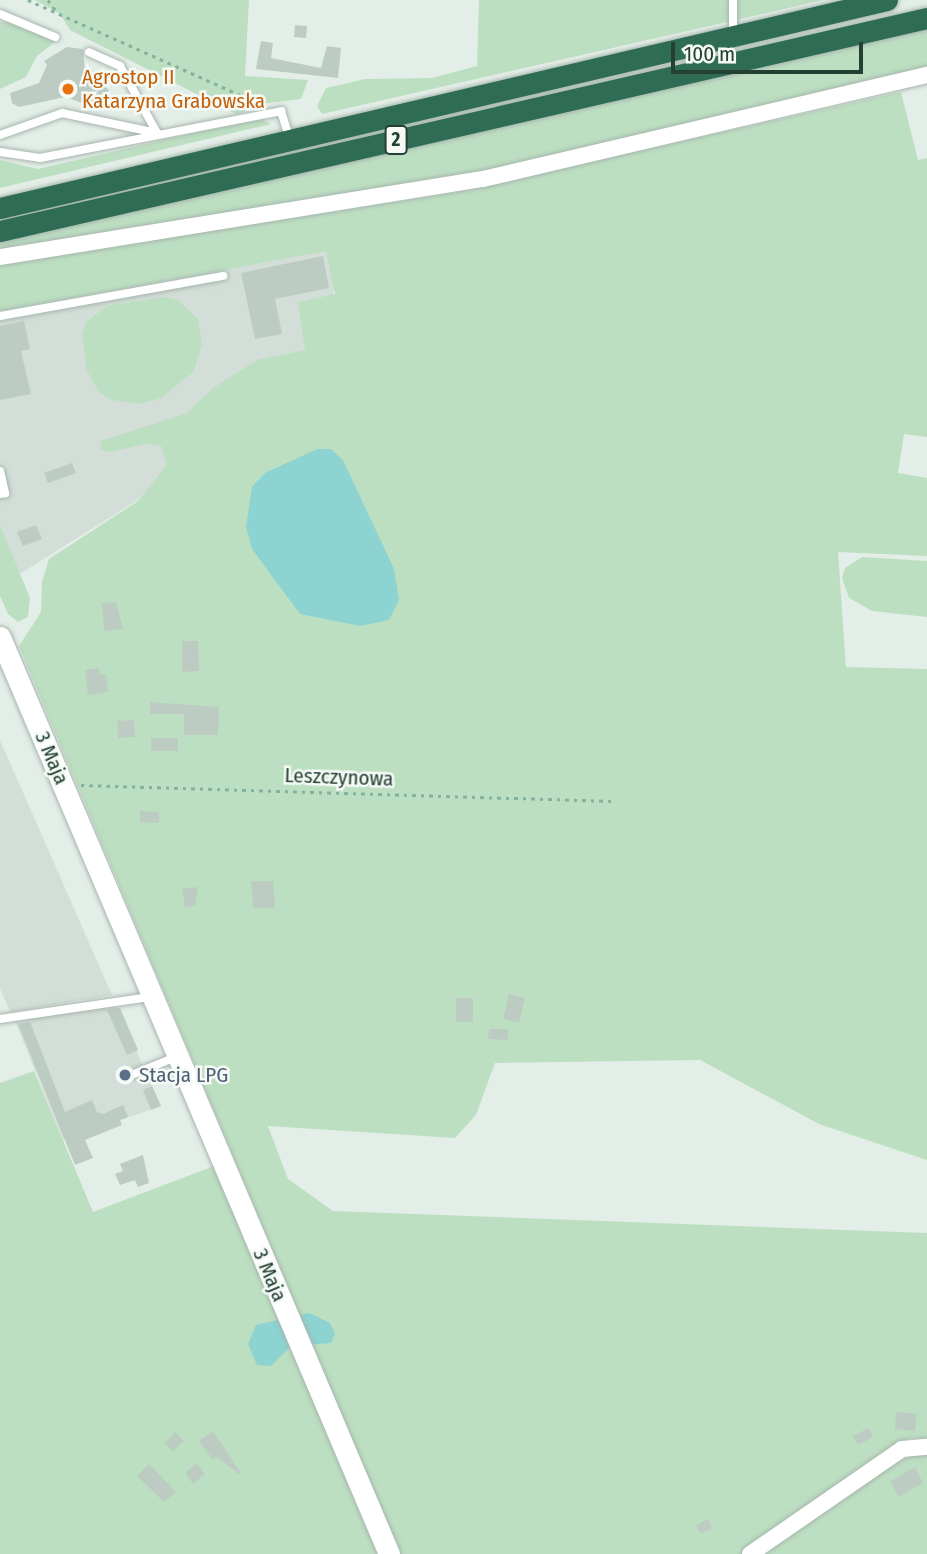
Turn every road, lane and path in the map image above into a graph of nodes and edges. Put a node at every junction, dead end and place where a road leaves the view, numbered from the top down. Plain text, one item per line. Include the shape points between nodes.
1 (28, 0) edge
2 (48, 0) edge
3 (733, 0) edge
4 (887, 0) edge
5 (0, 14) edge
6 (58, 14) junction
7 (927, 18) edge
8 (733, 36) junction
9 (55, 37) dead end
10 (89, 52) dead end
11 (927, 75) edge
12 (265, 113) junction
13 (157, 133) junction
14 (0, 135) edge
15 (290, 140) junction
16 (0, 152) edge
17 (0, 208) edge
18 (0, 231) edge
19 (0, 257) edge
20 (223, 276) dead end
21 (0, 316) edge
22 (0, 471) edge
23 (0, 494) edge
24 (0, 637) edge
25 (64, 784) junction
26 (613, 801) dead end
27 (152, 996) junction
28 (0, 1019) edge
29 (178, 1056) junction
30 (134, 1074) dead end
31 (927, 1447) edge
32 (389, 1554) edge
33 (750, 1554) edge

1 - 6 path
2 - 6 path
3 - 8 lane
4 - 8 highway, 2
5 - 9 lane
6 - 12 path via 259,101
7 - 18 highway, 2
8 - 15 highway, 2
10 - 13 lane via 120,66
11 - 19 street via 484,179
12 - 13 lane
12 - 15 lane via 281,111
13 - 14 lane via 62,113
13 - 16 lane via 40,158
15 - 17 highway, 2
20 - 21 lane
22 - 23 lane via 5,493
24 - 25 street, 3 Maja
25 - 26 path, Leszczynowa
25 - 27 street, 3 Maja
27 - 28 lane
27 - 29 street, 3 Maja
29 - 30 lane
29 - 32 street, 3 Maja
31 - 33 street via 902,1449

